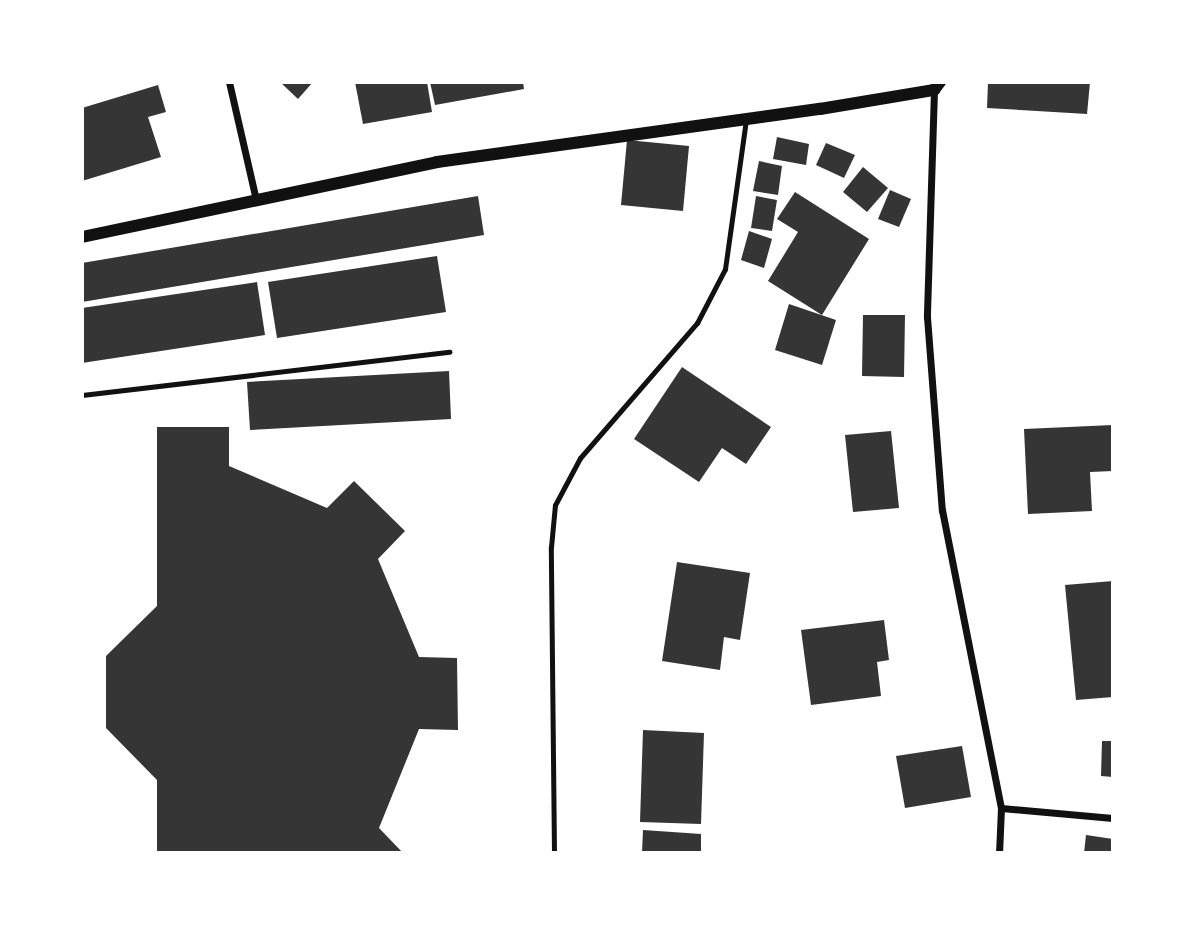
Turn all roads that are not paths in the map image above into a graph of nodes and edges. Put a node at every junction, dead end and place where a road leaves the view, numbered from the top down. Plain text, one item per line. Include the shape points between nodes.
1 (229, 82) edge
2 (937, 86) edge
3 (746, 120) junction
4 (256, 200) junction
5 (82, 237) edge
6 (449, 352) dead end
7 (82, 395) edge
8 (1001, 808) junction
9 (1113, 818) edge
10 (554, 853) edge
11 (999, 853) edge

1 - 4 street
2 - 3 street
2 - 8 street via 928,317 942,510
3 - 4 street via 437,162
3 - 10 lane via 725,269 697,323 580,458 555,505 551,547
4 - 5 street
6 - 7 lane
8 - 9 street
8 - 11 street

